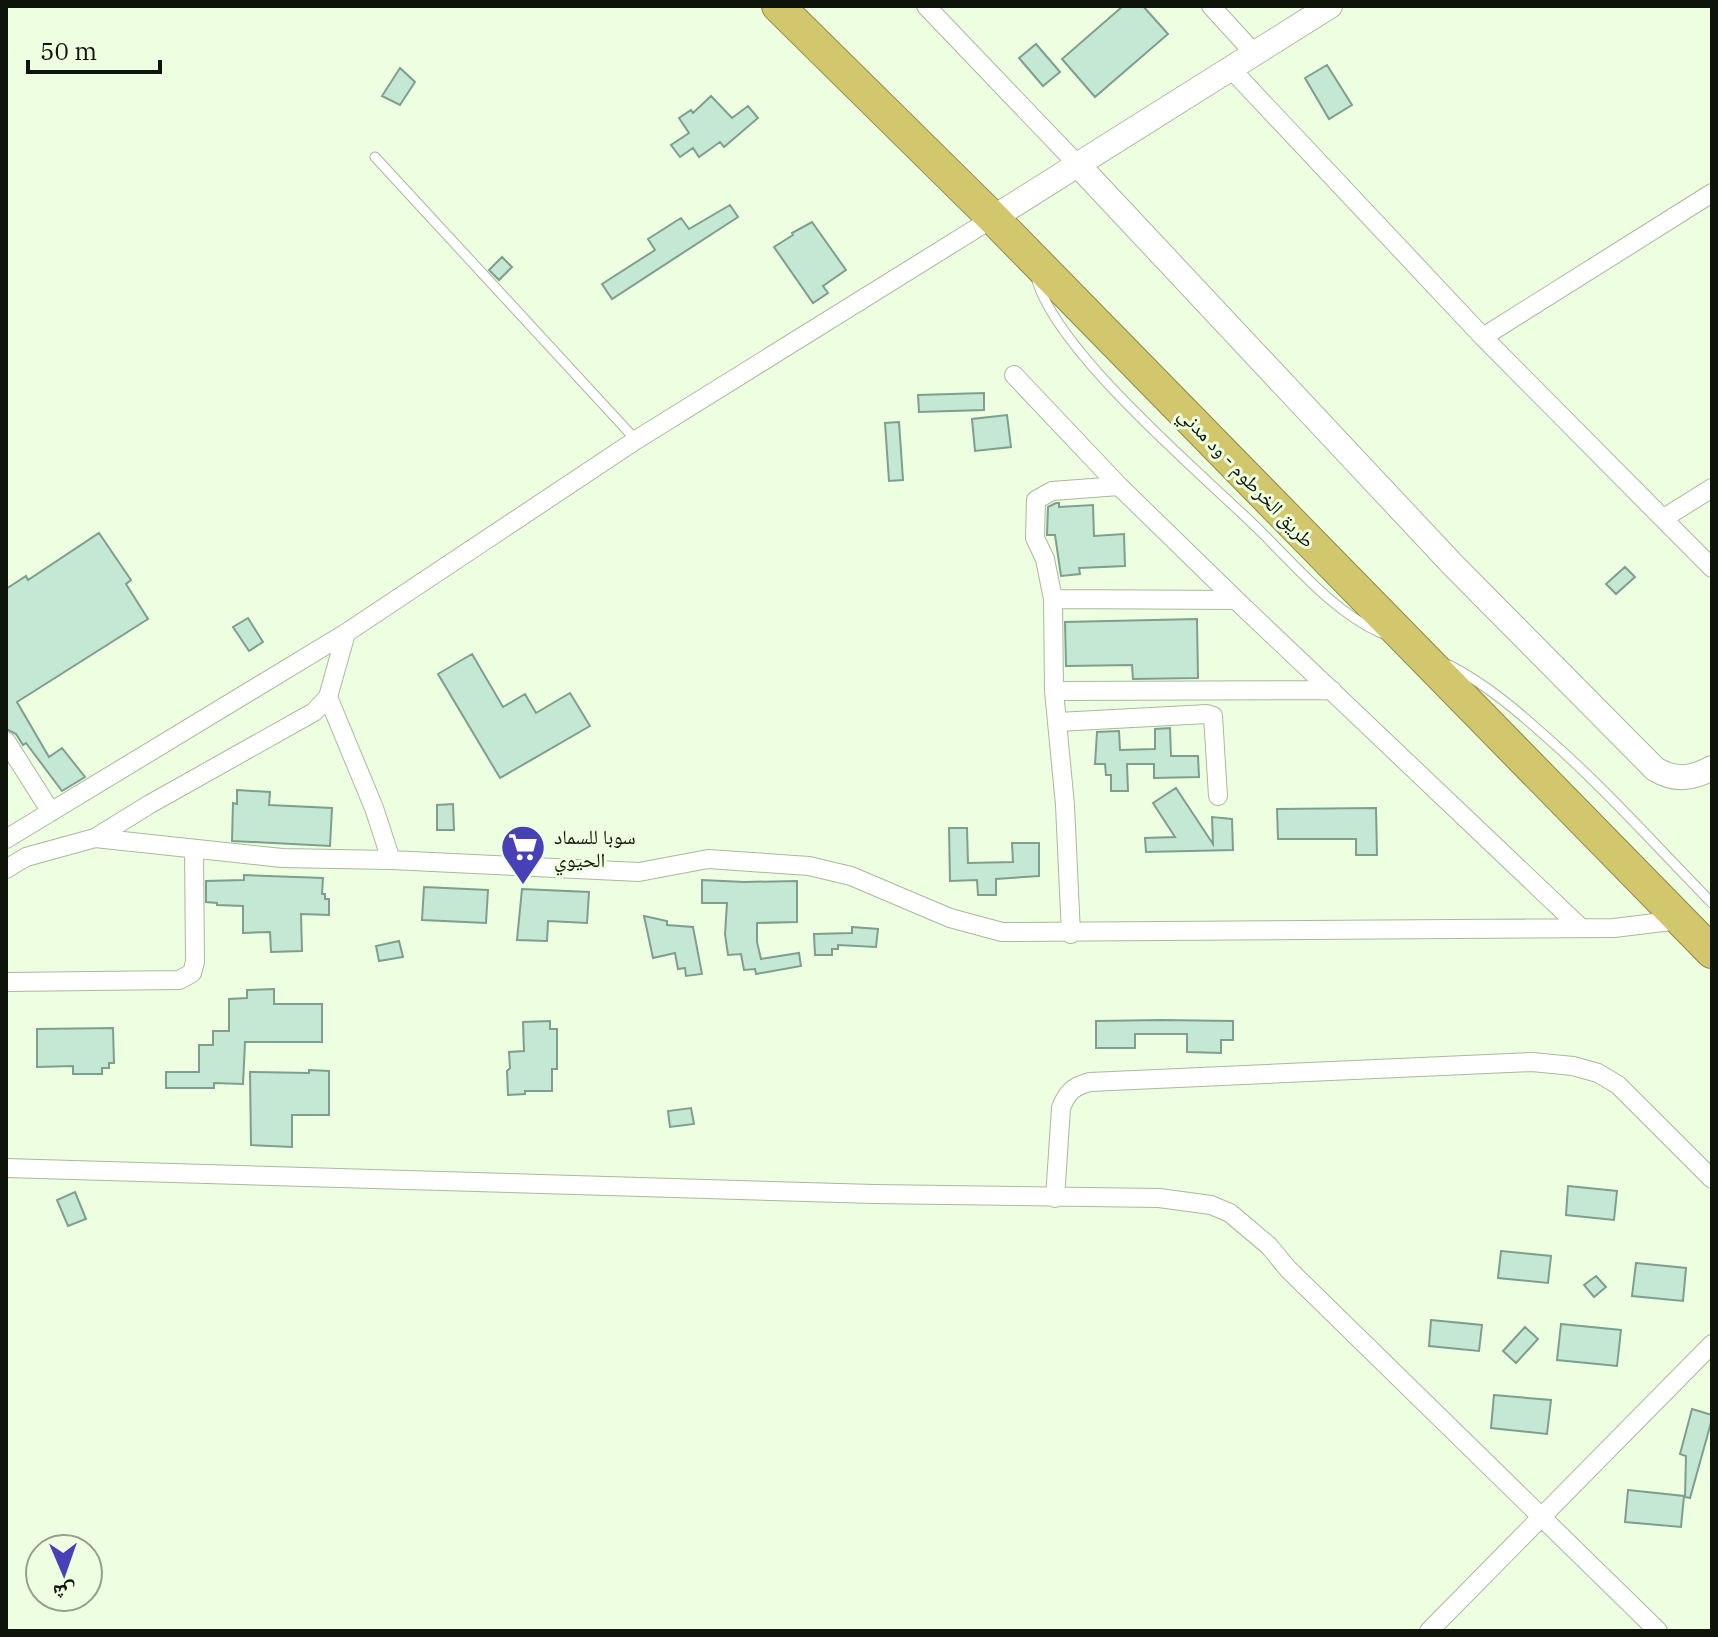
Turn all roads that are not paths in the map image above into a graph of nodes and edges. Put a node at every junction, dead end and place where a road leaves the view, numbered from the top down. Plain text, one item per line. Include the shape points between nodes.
1 (778, 6) edge
2 (926, 6) edge
3 (1211, 6) edge
4 (1330, 6) edge
5 (1254, 53) junction
6 (1231, 69) junction
7 (375, 157) dead end
8 (1078, 165) junction
9 (1712, 193) edge
10 (993, 218) junction
11 (1483, 337) junction
12 (1014, 375) dead end
13 (636, 440) junction
14 (1119, 486) junction
15 (1712, 488) edge
16 (1664, 518) junction
17 (1712, 568) edge
18 (1053, 599) junction
19 (1236, 600) junction
20 (346, 633) junction
21 (1412, 646) junction
22 (1332, 690) junction
23 (1054, 691) junction
24 (328, 697) junction
25 (1058, 722) junction
26 (6, 741) edge
27 (1712, 768) edge
28 (1218, 796) dead end
29 (51, 812) junction
30 (95, 838) junction
31 (6, 839) edge
32 (194, 850) junction
33 (391, 860) junction
34 (6, 869) edge
35 (1712, 903) edge
36 (1679, 920) junction
37 (1579, 926) junction
38 (1071, 934) junction
39 (1712, 952) edge
40 (6, 982) edge
41 (6, 1168) edge
42 (1712, 1179) edge
43 (1055, 1198) junction
44 (1712, 1344) edge
45 (1539, 1517) junction
46 (1429, 1631) edge
47 (1658, 1631) edge

1 - 10 highway, طريق الخرطوم - ود مدني
2 - 8 street
3 - 5 street
4 - 5 street
5 - 6 street
6 - 8 street
6 - 11 street
7 - 13 lane
8 - 10 street
8 - 27 street via 1452,564 1655,769 1681,778
9 - 11 street
10 - 13 street
10 - 21 highway, طريق الخرطوم - ود مدني
11 - 16 street
12 - 14 street
13 - 20 street
14 - 18 street via 1052,491 1036,500 1035,538
14 - 19 street
15 - 16 street
16 - 17 street
18 - 19 street
18 - 23 street
19 - 22 street
20 - 24 street
20 - 29 street
21 - 35 lane via 1472,677 1519,712 1581,767
21 - 36 highway, طريق الخرطوم - ود مدني
22 - 23 street
22 - 37 street
23 - 25 street
24 - 30 street via 314,712
24 - 33 street
25 - 28 street via 1213,716
25 - 38 street
26 - 29 street
29 - 31 street
30 - 32 street
30 - 34 street via 26,857
32 - 33 street
32 - 40 street via 192,973 179,980
33 - 38 street via 639,872 708,859 809,866 837,871 984,929
36 - 37 street via 1614,928
36 - 39 highway, طريق الخرطوم - ود مدني
37 - 38 street
41 - 43 street
42 - 43 street via 1618,1085 1573,1066 1532,1062 1077,1085 1061,1108
43 - 45 street via 1181,1200 1230,1213
44 - 45 street
45 - 46 street
45 - 47 street

